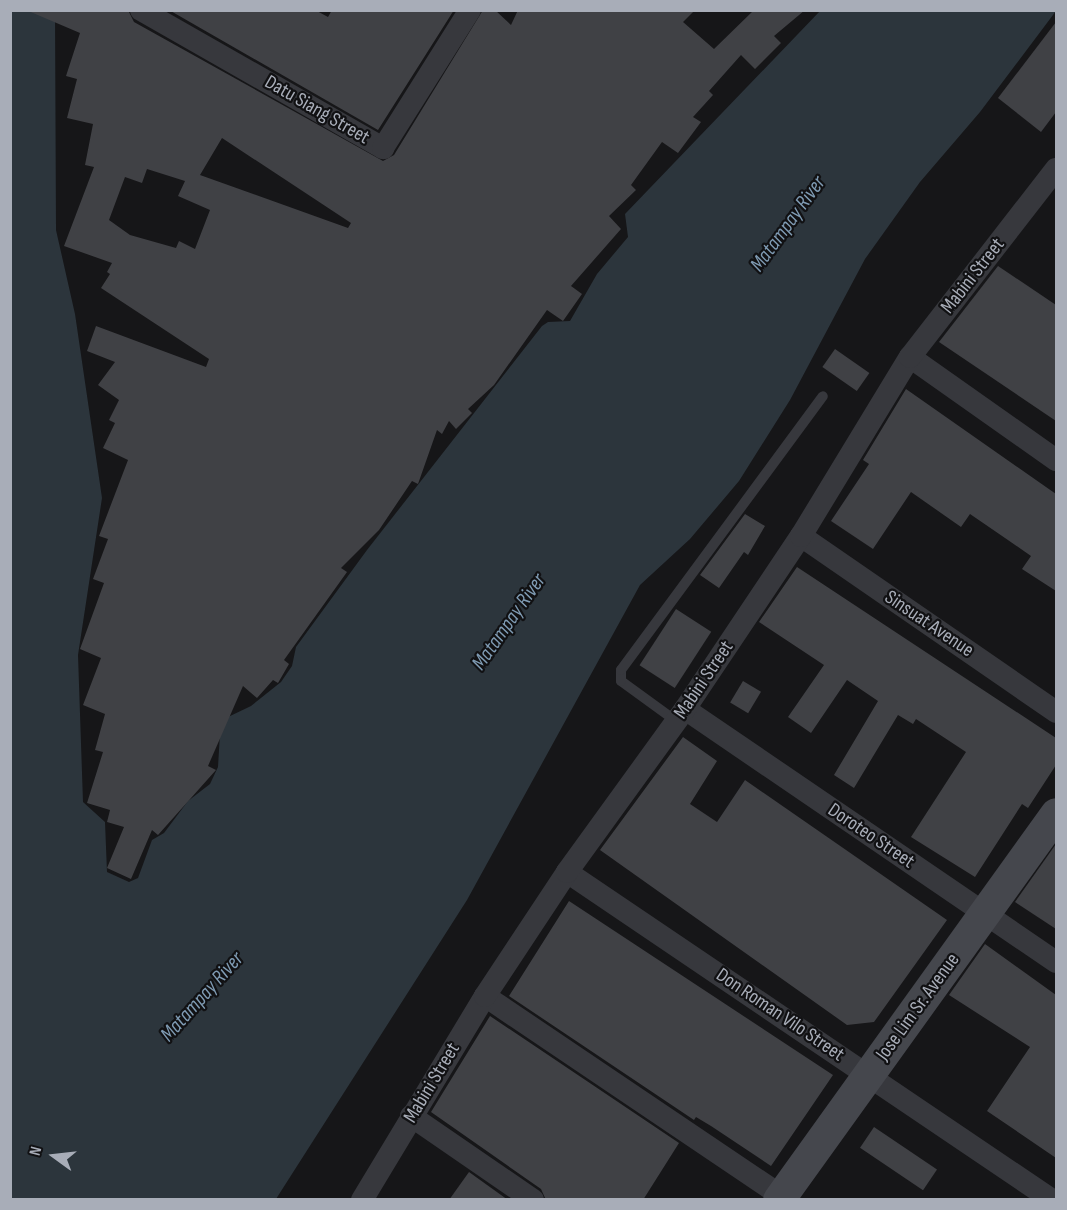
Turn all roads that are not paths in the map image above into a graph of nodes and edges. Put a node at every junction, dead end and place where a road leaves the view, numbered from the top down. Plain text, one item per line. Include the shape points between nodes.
1 (141, 10) edge
2 (470, 10) edge
3 (1056, 169) edge
4 (910, 357) junction
5 (823, 396) dead end
6 (1056, 460) edge
7 (801, 536) junction
8 (1056, 712) edge
9 (681, 715) junction
10 (1056, 814) edge
11 (567, 872) junction
12 (985, 914) junction
13 (1056, 962) edge
14 (485, 996) junction
15 (869, 1075) junction
16 (411, 1116) junction
17 (781, 1198) edge
18 (362, 1200) edge
19 (533, 1200) edge
20 (1052, 1200) edge

1 - 2 street, Datu Siang Street via 383,148
3 - 4 street, Mabini Street
4 - 6 street
4 - 7 street, Mabini Street
5 - 9 lane via 621,670 621,681
7 - 8 street, Sinsuat Avenue
7 - 9 street, Mabini Street
9 - 11 street, Mabini Street
9 - 12 street, Doroteo Street
10 - 12 main road, Jose Lim Sr. Avenue
11 - 14 street, Mabini Street
11 - 15 street, Don Roman Vilo Street
12 - 13 street, Doroteo Street
12 - 15 main road, Jose Lim Sr. Avenue
14 - 16 street, Mabini Street
14 - 17 street
15 - 17 main road, Jose Lim Sr. Avenue
15 - 20 street, Don Roman Vilo Street
16 - 18 street, Mabini Street
16 - 19 street

